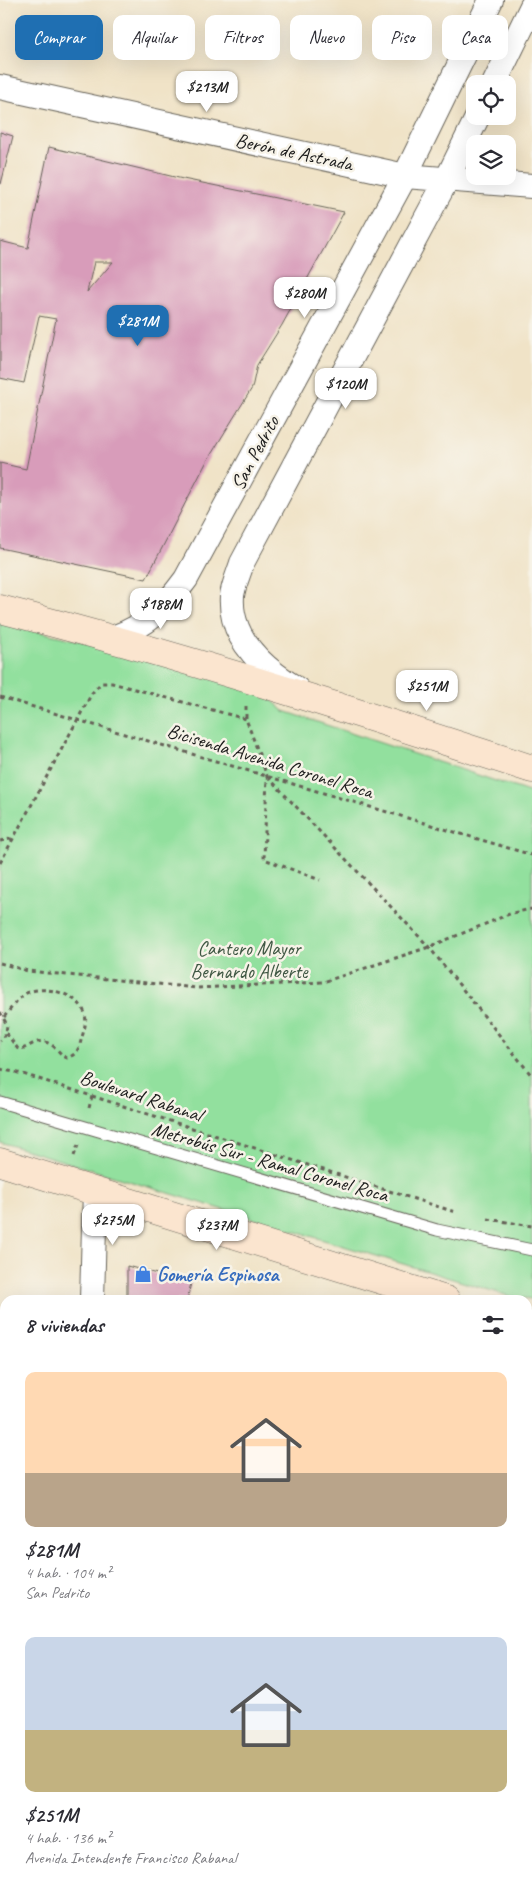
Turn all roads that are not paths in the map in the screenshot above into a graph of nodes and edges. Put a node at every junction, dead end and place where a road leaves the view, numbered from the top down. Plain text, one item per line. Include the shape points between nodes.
1 (491, 0) edge
2 (532, 6) edge
3 (498, 75) edge
4 (0, 87) edge
5 (474, 125) edge
6 (405, 176) junction
7 (446, 181) junction
8 (532, 186) edge
9 (0, 609) edge
10 (113, 638) junction
11 (310, 697) junction
12 (532, 769) edge
13 (0, 1102) edge
14 (0, 1162) edge
15 (95, 1190) junction
16 (532, 1250) edge
17 (92, 1295) edge
18 (430, 1295) edge

1 - 6 street, San Pedrito
2 - 3 street
4 - 6 street, Berón de Astrada
5 - 7 street, San Pedrito
6 - 7 street, Berón de Astrada
6 - 10 street, San Pedrito via 186,579 151,620
7 - 8 street, Berón de Astrada
7 - 11 street, San Pedrito via 242,563 232,596 236,626 252,655 277,677
9 - 10 main road
10 - 11 main road
11 - 12 main road
13 - 16 lane, Metrobús Sur - Ramal Coronel Roca via 437,1230
14 - 15 main road
15 - 17 street
15 - 18 main road

